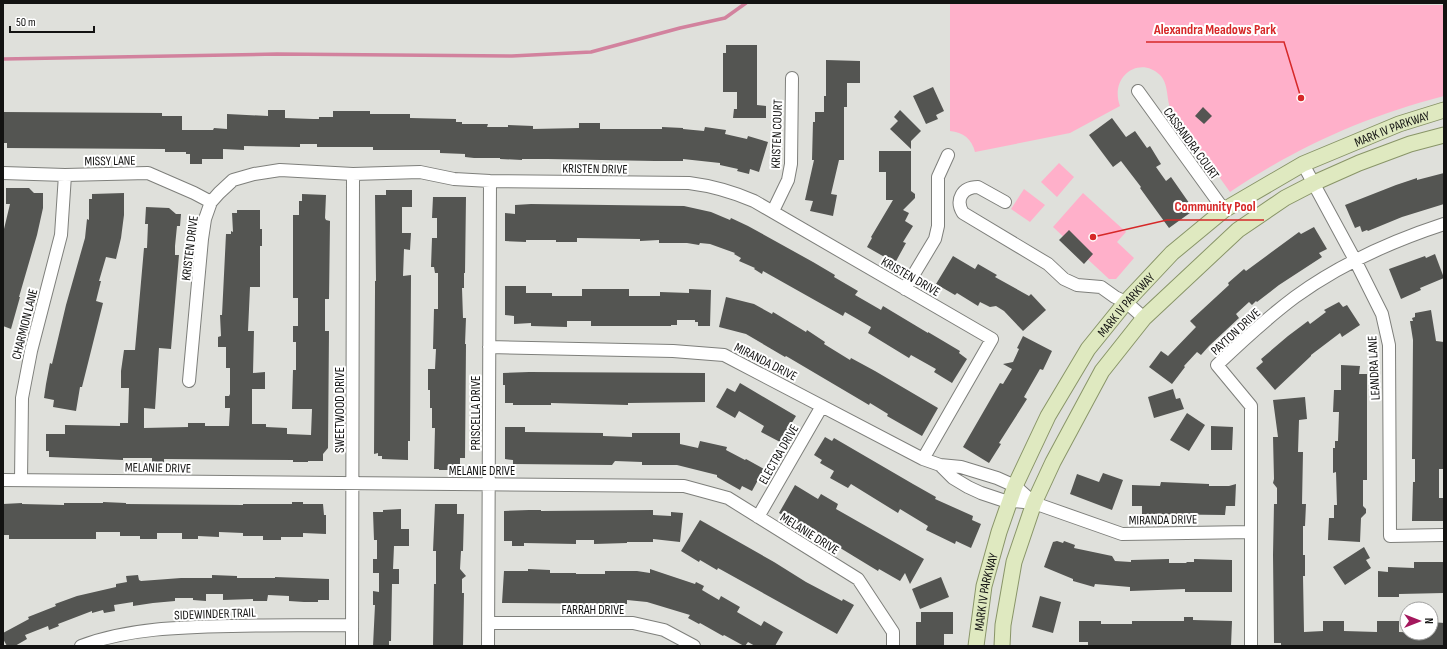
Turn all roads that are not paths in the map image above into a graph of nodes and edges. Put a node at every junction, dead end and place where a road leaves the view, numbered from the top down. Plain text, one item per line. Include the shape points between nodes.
1 (792, 78) dead end
2 (1138, 92) dead end
3 (1444, 110) edge
4 (1444, 135) edge
5 (948, 155) dead end
6 (1303, 164) junction
7 (3, 173) edge
8 (353, 174) junction
9 (65, 175) junction
10 (490, 181) junction
11 (1314, 183) junction
12 (211, 202) junction
13 (1005, 202) dead end
14 (1224, 210) junction
15 (773, 211) junction
16 (1444, 224) edge
17 (1356, 260) junction
18 (906, 289) junction
19 (1126, 302) junction
20 (1144, 318) junction
21 (489, 347) junction
22 (189, 382) dead end
23 (822, 406) junction
24 (923, 458) junction
25 (940, 465) junction
26 (3, 480) edge
27 (21, 480) junction
28 (352, 483) junction
29 (488, 484) junction
30 (1015, 486) junction
31 (1009, 501) junction
32 (1034, 503) junction
33 (758, 517) junction
34 (1251, 532) junction
35 (1444, 535) edge
36 (488, 623) junction
37 (352, 625) junction
38 (81, 646) edge
39 (352, 646) edge
40 (488, 646) edge
41 (694, 646) edge
42 (893, 646) edge
43 (976, 646) edge
44 (1002, 646) edge
45 (1251, 646) edge

1 - 15 street, KRISTEN COURT via 791,164 788,180
2 - 14 street, CASSANDRA COURT
3 - 6 main road, MARK IV PARKWAY via 1399,124
4 - 11 main road, MARK IV PARKWAY via 1410,144
5 - 18 street via 938,178 938,226 935,239
6 - 11 street, LEANDRA LANE
6 - 14 main road, MARK IV PARKWAY
7 - 9 street, MISSY LANE
8 - 10 street, KRISTEN DRIVE via 420,172 454,179
8 - 12 street, KRISTEN DRIVE via 280,170 254,174 233,180
8 - 28 street, SWEETWOOD DRIVE
9 - 12 street, MISSY LANE via 148,173
9 - 27 street, CHARMION LANE via 61,235 31,351 22,398
10 - 15 street, KRISTEN DRIVE via 689,183 734,192
10 - 21 street, PRISCELLA DRIVE
11 - 17 street, LEANDRA LANE
11 - 20 main road, MARK IV PARKWAY via 1285,198 1238,230
12 - 22 street, KRISTEN DRIVE via 202,239
13 - 19 street via 978,187 973,187 961,194 959,206 963,214 1048,264 1064,279 1077,285 1101,287
14 - 19 main road, MARK IV PARKWAY via 1172,253
15 - 18 street, KRISTEN DRIVE
16 - 17 street, PAYTON DRIVE via 1412,234
17 - 34 street, PAYTON DRIVE via 1295,297 1255,329 1217,365 1252,406
17 - 35 street, LEANDRA LANE via 1382,314 1389,345 1390,536
18 - 24 street, KRISTEN DRIVE via 992,339
19 - 20 street
19 - 30 main road, MARK IV PARKWAY via 1084,355 1048,416
20 - 32 main road, MARK IV PARKWAY via 1102,371
21 - 23 street, MIRANDA DRIVE via 673,351 724,355
21 - 29 street, PRISCELLA DRIVE
23 - 24 street, MIRANDA DRIVE
23 - 33 street, ELECTRA DRIVE
24 - 25 street, MIRANDA DRIVE
25 - 30 street, MIRANDA DRIVE via 997,478
25 - 31 street, MIRANDA DRIVE via 968,488
26 - 27 street, MELANIE DRIVE
27 - 28 street, MELANIE DRIVE
28 - 29 street, MELANIE DRIVE
28 - 37 street, SWEETWOOD DRIVE
29 - 33 street, MELANIE DRIVE via 684,486 728,498
29 - 36 street, PRISCELLA DRIVE
30 - 31 main road, MARK IV PARKWAY
30 - 32 street, MIRANDA DRIVE
31 - 32 street, MIRANDA DRIVE
31 - 43 main road, MARK IV PARKWAY via 984,586
32 - 34 street, MIRANDA DRIVE via 1122,534
32 - 44 main road, MARK IV PARKWAY via 1014,562
33 - 42 street, MELANIE DRIVE via 858,580 893,632
34 - 45 street, PAYTON DRIVE
36 - 40 street, PRISCELLA DRIVE
36 - 41 street, FARRAH DRIVE via 633,623 664,630
37 - 38 street, SIDEWINDER TRAIL via 159,629
37 - 39 street, SWEETWOOD DRIVE

